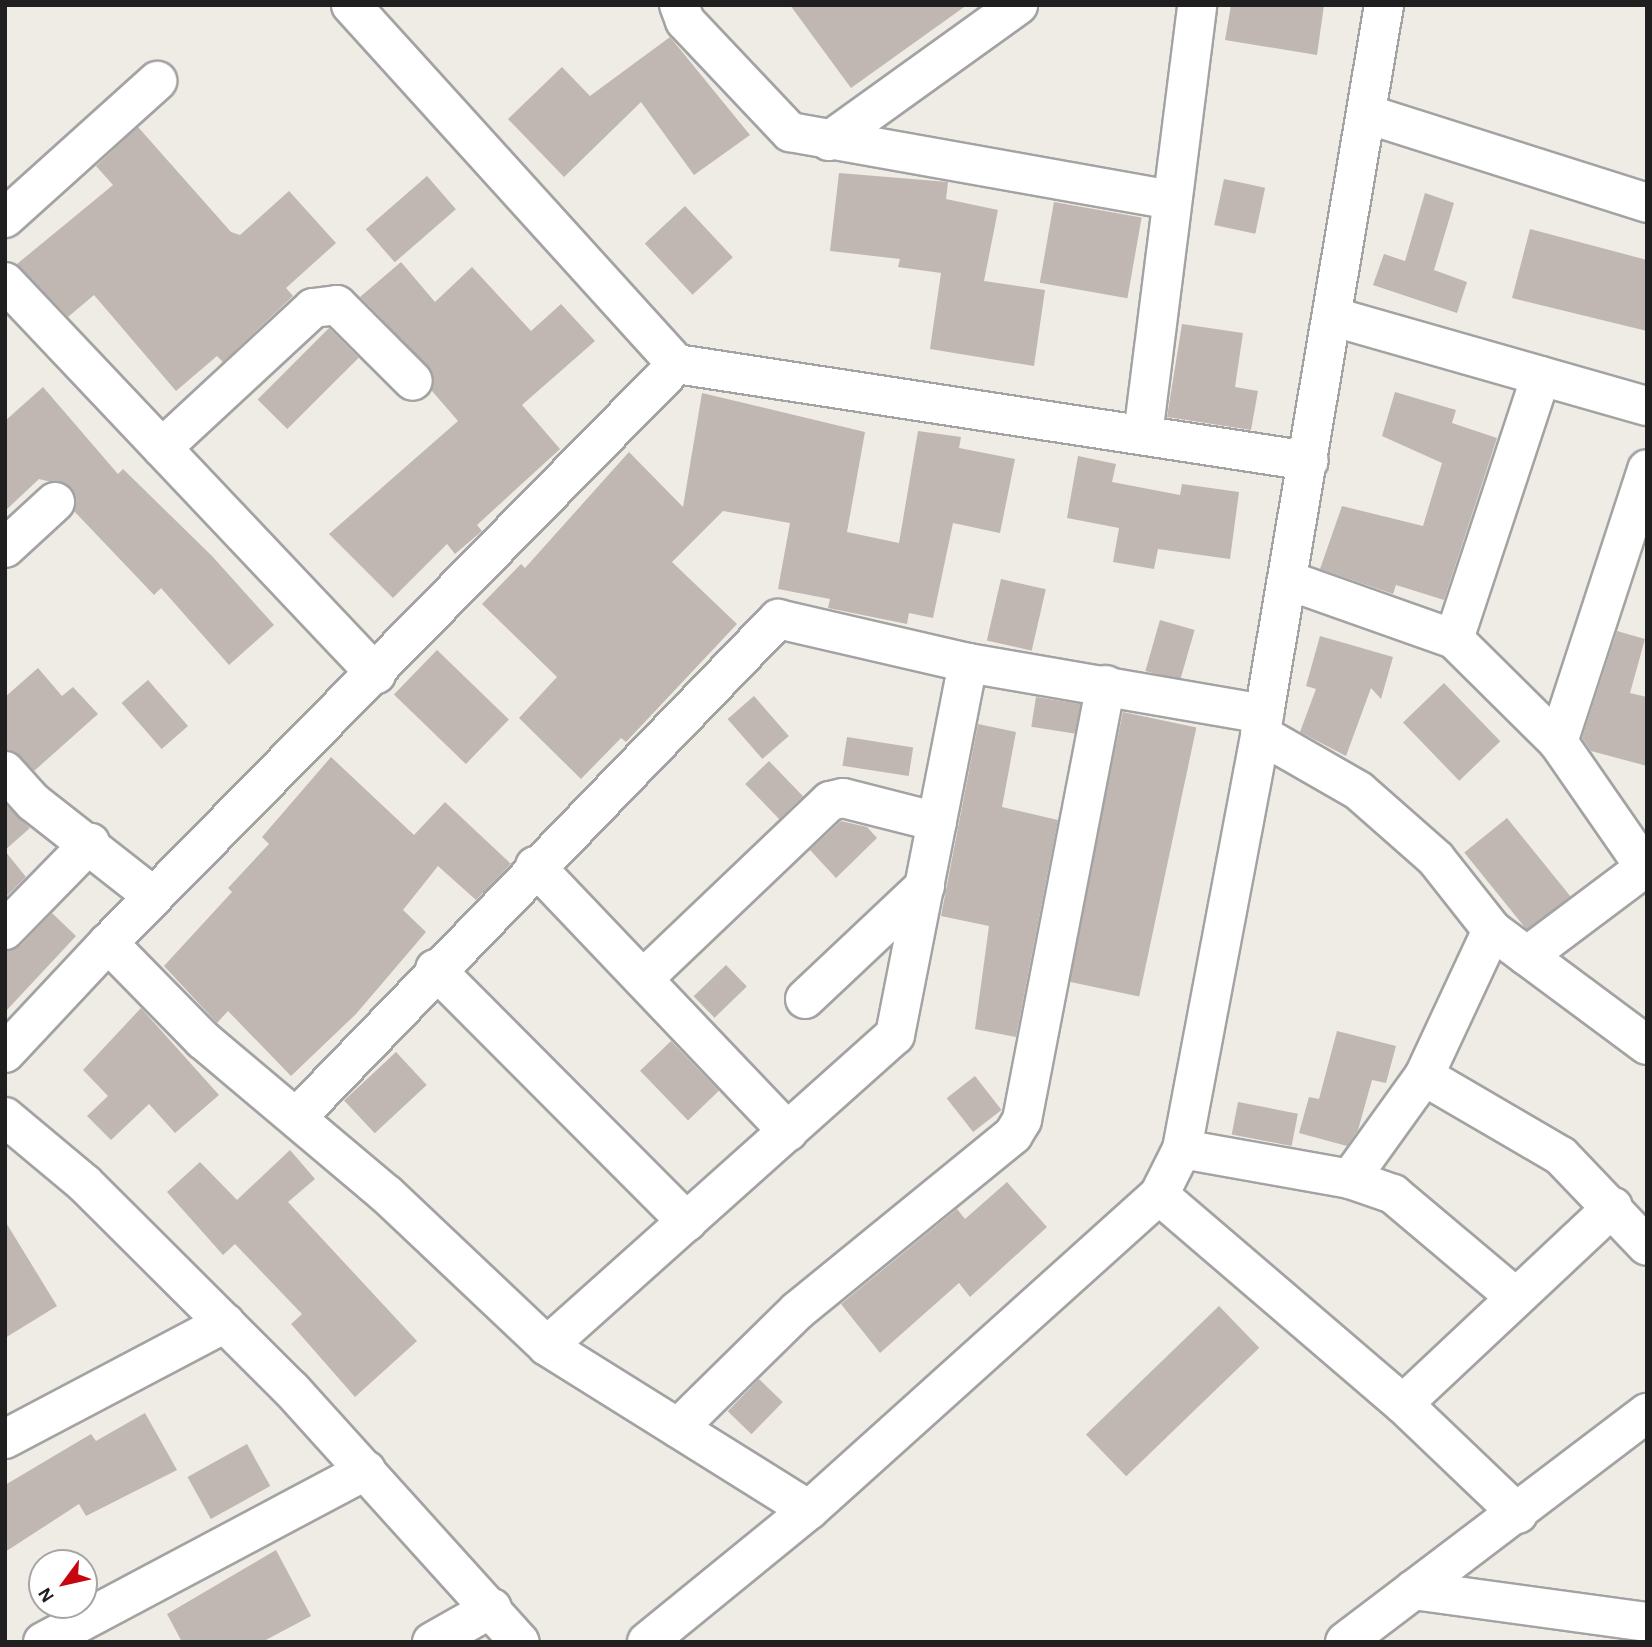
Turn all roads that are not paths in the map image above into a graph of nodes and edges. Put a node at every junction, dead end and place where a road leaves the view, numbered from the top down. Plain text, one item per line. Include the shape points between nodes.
1 (679, 5) edge
2 (1018, 5) edge
3 (1197, 5) edge
4 (1384, 5) edge
5 (354, 6) edge
6 (157, 81) dead end
7 (1370, 115) junction
8 (829, 141) junction
9 (1168, 200) junction
10 (1647, 203) edge
11 (5, 218) edge
12 (5, 282) edge
13 (1334, 317) junction
14 (677, 364) junction
15 (1541, 376) junction
16 (413, 381) dead end
17 (1647, 406) edge
18 (1143, 435) junction
19 (162, 448) junction
20 (1309, 461) junction
21 (1647, 469) edge
22 (55, 502) dead end
23 (5, 548) edge
24 (1287, 580) junction
25 (1454, 639) junction
26 (968, 663) junction
27 (376, 674) junction
28 (1106, 685) junction
29 (1262, 724) junction
30 (1558, 742) junction
31 (5, 772) edge
32 (937, 822) junction
33 (90, 843) junction
34 (535, 866) junction
35 (1646, 867) edge
36 (925, 886) junction
37 (153, 896) junction
38 (5, 930) edge
39 (1492, 930) junction
40 (108, 943) junction
41 (1527, 956) junction
42 (435, 969) junction
43 (643, 979) junction
44 (805, 999) dead end
45 (1647, 1045) edge
46 (5, 1053) edge
47 (1424, 1076) junction
48 (296, 1118) junction
49 (7, 1120) edge
50 (788, 1132) junction
51 (1182, 1149) junction
52 (1350, 1179) junction
53 (1159, 1195) junction
54 (1613, 1207) junction
55 (687, 1223) junction
56 (1647, 1246) edge
57 (1513, 1295) junction
58 (225, 1323) junction
59 (547, 1346) junction
60 (1403, 1404) junction
61 (1647, 1413) edge
62 (678, 1427) junction
63 (5, 1439) edge
64 (366, 1470) junction
65 (809, 1510) junction
66 (1518, 1514) junction
67 (1413, 1590) junction
68 (492, 1608) junction
69 (1647, 1622) edge
70 (43, 1642) edge
71 (432, 1642) edge
72 (520, 1642) edge
73 (647, 1642) edge
74 (1345, 1642) edge

1 - 8 street via 685,21 776,124
2 - 8 street
3 - 9 street
4 - 7 street
5 - 14 street
6 - 11 street
7 - 10 street
7 - 13 street
8 - 9 street
9 - 18 street
12 - 19 street
13 - 15 street
13 - 20 street
14 - 18 street
14 - 27 street
15 - 17 street
15 - 25 street
16 - 19 street via 337,304 313,308
18 - 20 street
19 - 27 street
20 - 24 street
21 - 30 street
22 - 23 street
24 - 25 street
24 - 29 street
25 - 30 street
26 - 28 street
26 - 32 street
26 - 34 street via 778,619
27 - 37 street
28 - 29 street
28 - 62 street via 1022,1120 1013,1135 797,1311
29 - 39 street via 1359,791 1436,859
29 - 51 street
30 - 35 street
31 - 33 street via 33,802
32 - 36 street
32 - 43 street via 843,799 830,801
33 - 37 street
33 - 38 street
34 - 42 street
34 - 43 street
35 - 41 street
36 - 44 street
36 - 50 street via 895,1035
37 - 40 street
39 - 41 street
39 - 47 street
40 - 46 street
40 - 48 street via 203,1040
41 - 45 street
42 - 48 street
42 - 55 street
43 - 50 street
47 - 52 street
47 - 54 street via 1561,1156
48 - 59 street
49 - 58 street via 84,1183
50 - 55 street
51 - 52 street
51 - 53 street
52 - 57 street via 1393,1194 1423,1215
53 - 60 street
53 - 65 street
54 - 56 street
54 - 57 street
55 - 59 street
57 - 60 street
58 - 63 street
58 - 64 street
59 - 62 street
60 - 66 street
61 - 66 street
62 - 65 street
64 - 68 street
64 - 70 street
65 - 73 street
66 - 67 street
67 - 69 street
67 - 74 street
68 - 71 street
68 - 72 street

